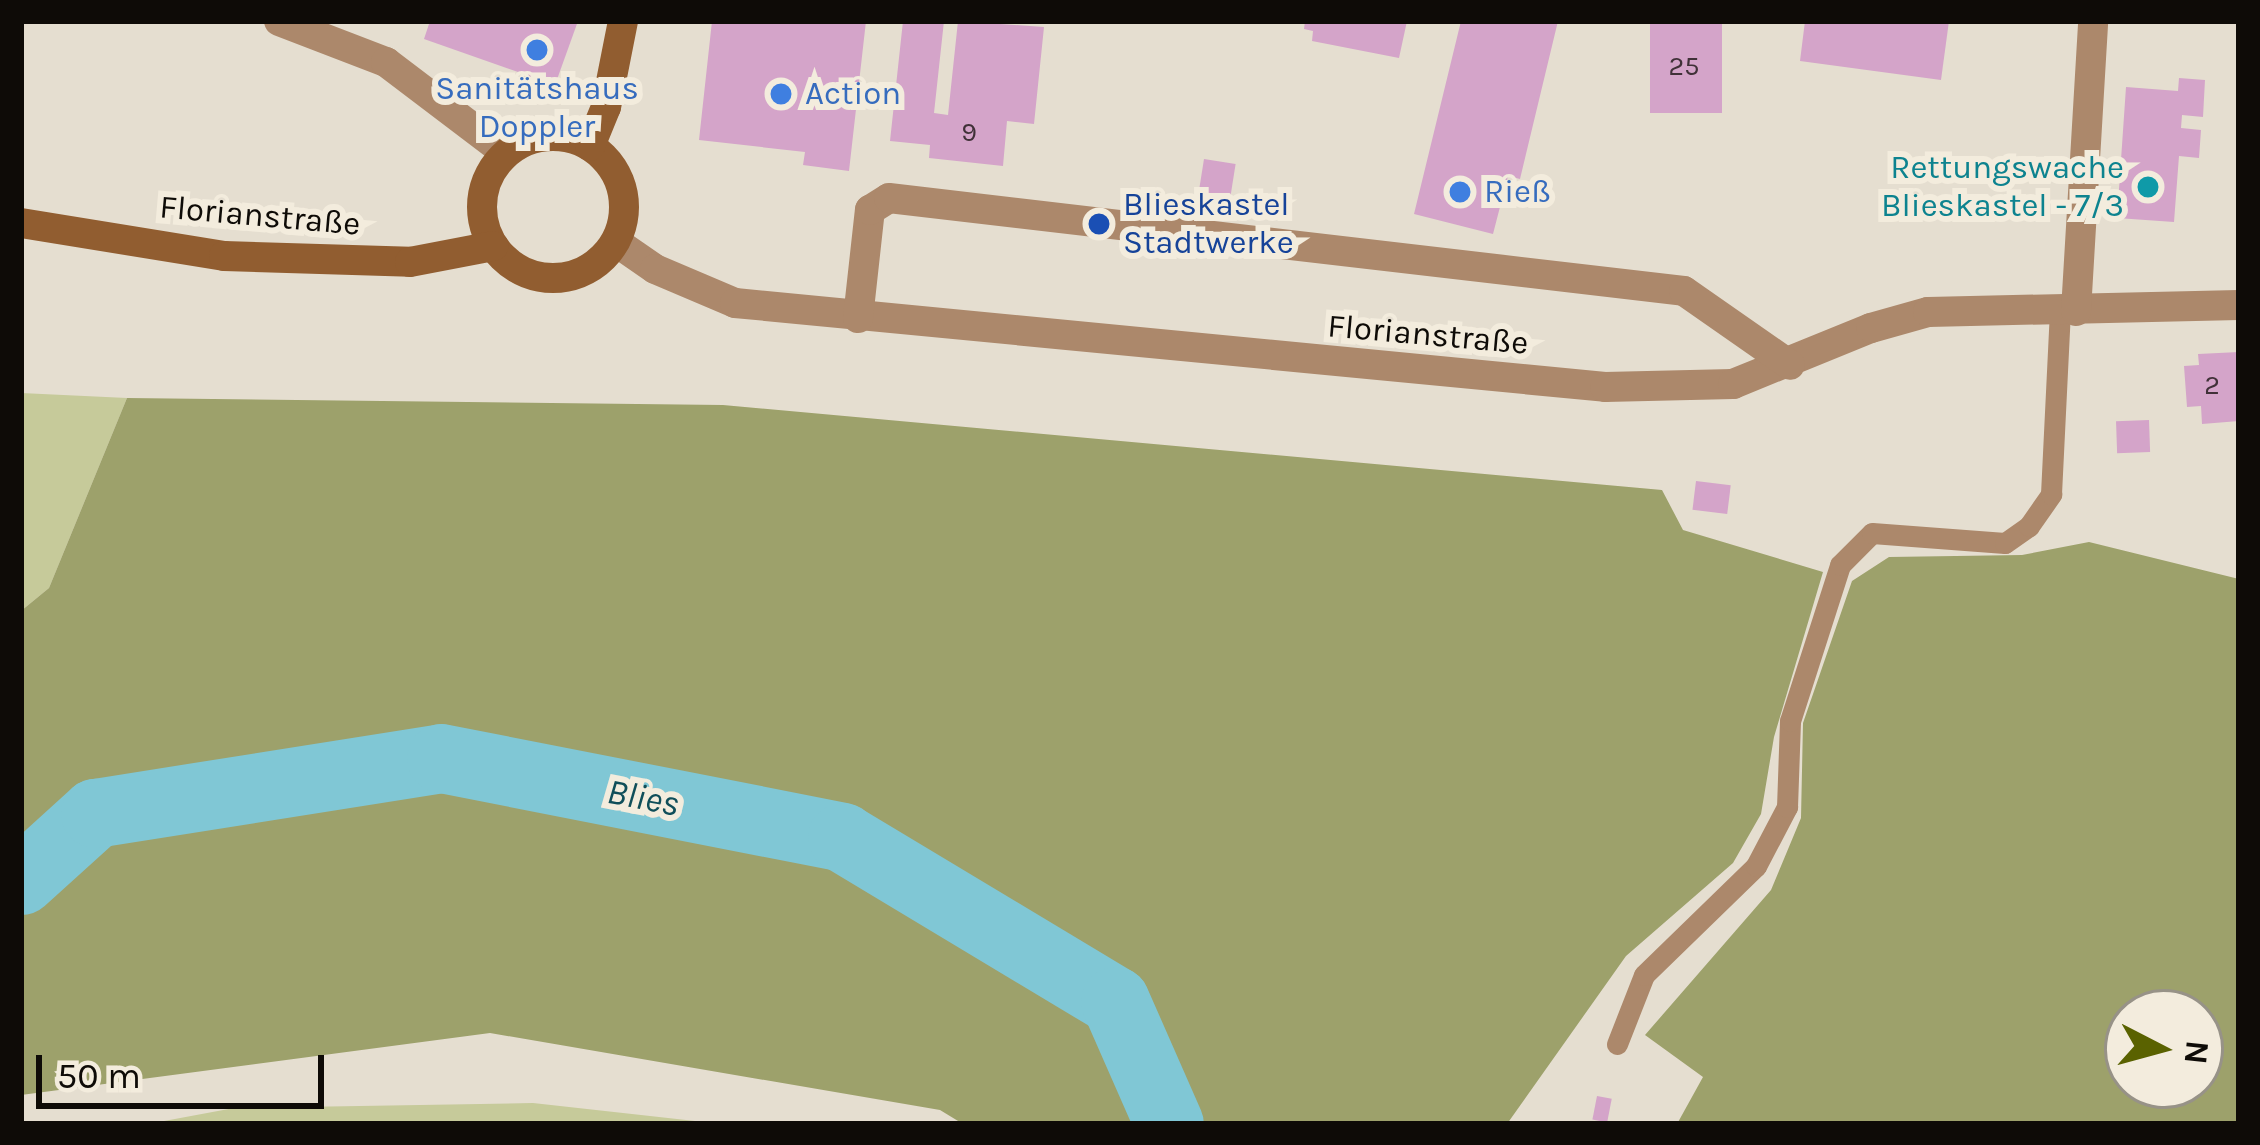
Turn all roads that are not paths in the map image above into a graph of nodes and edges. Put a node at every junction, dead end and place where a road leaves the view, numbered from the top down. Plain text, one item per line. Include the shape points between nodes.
1 (279, 21) edge
2 (623, 21) edge
3 (2093, 21) edge
4 (590, 146) junction
5 (506, 153) junction
6 (21, 223) edge
7 (616, 242) junction
8 (493, 246) junction
9 (2239, 305) edge
10 (2068, 311) junction
11 (858, 318) junction
12 (1790, 365) junction
13 (1616, 1044) dead end

1 - 5 street via 386,62
2 - 4 main road
3 - 10 street
4 - 5 main road via 547,135
4 - 7 main road via 619,178 624,221
5 - 8 main road via 481,207
6 - 8 main road, Florianstraße via 224,256 410,262
7 - 8 main road via 580,274 555,279 520,270
7 - 11 street, Florianstraße via 735,303
9 - 10 street, Florianstraße
10 - 12 street, Florianstraße via 1928,312
10 - 13 lane via 2051,494 2005,543 1872,533 1840,565 1790,721 1787,807 1756,866 1644,975
11 - 12 street, Florianstraße via 1604,387 1733,384
11 - 12 street via 870,209 889,198 1684,291

